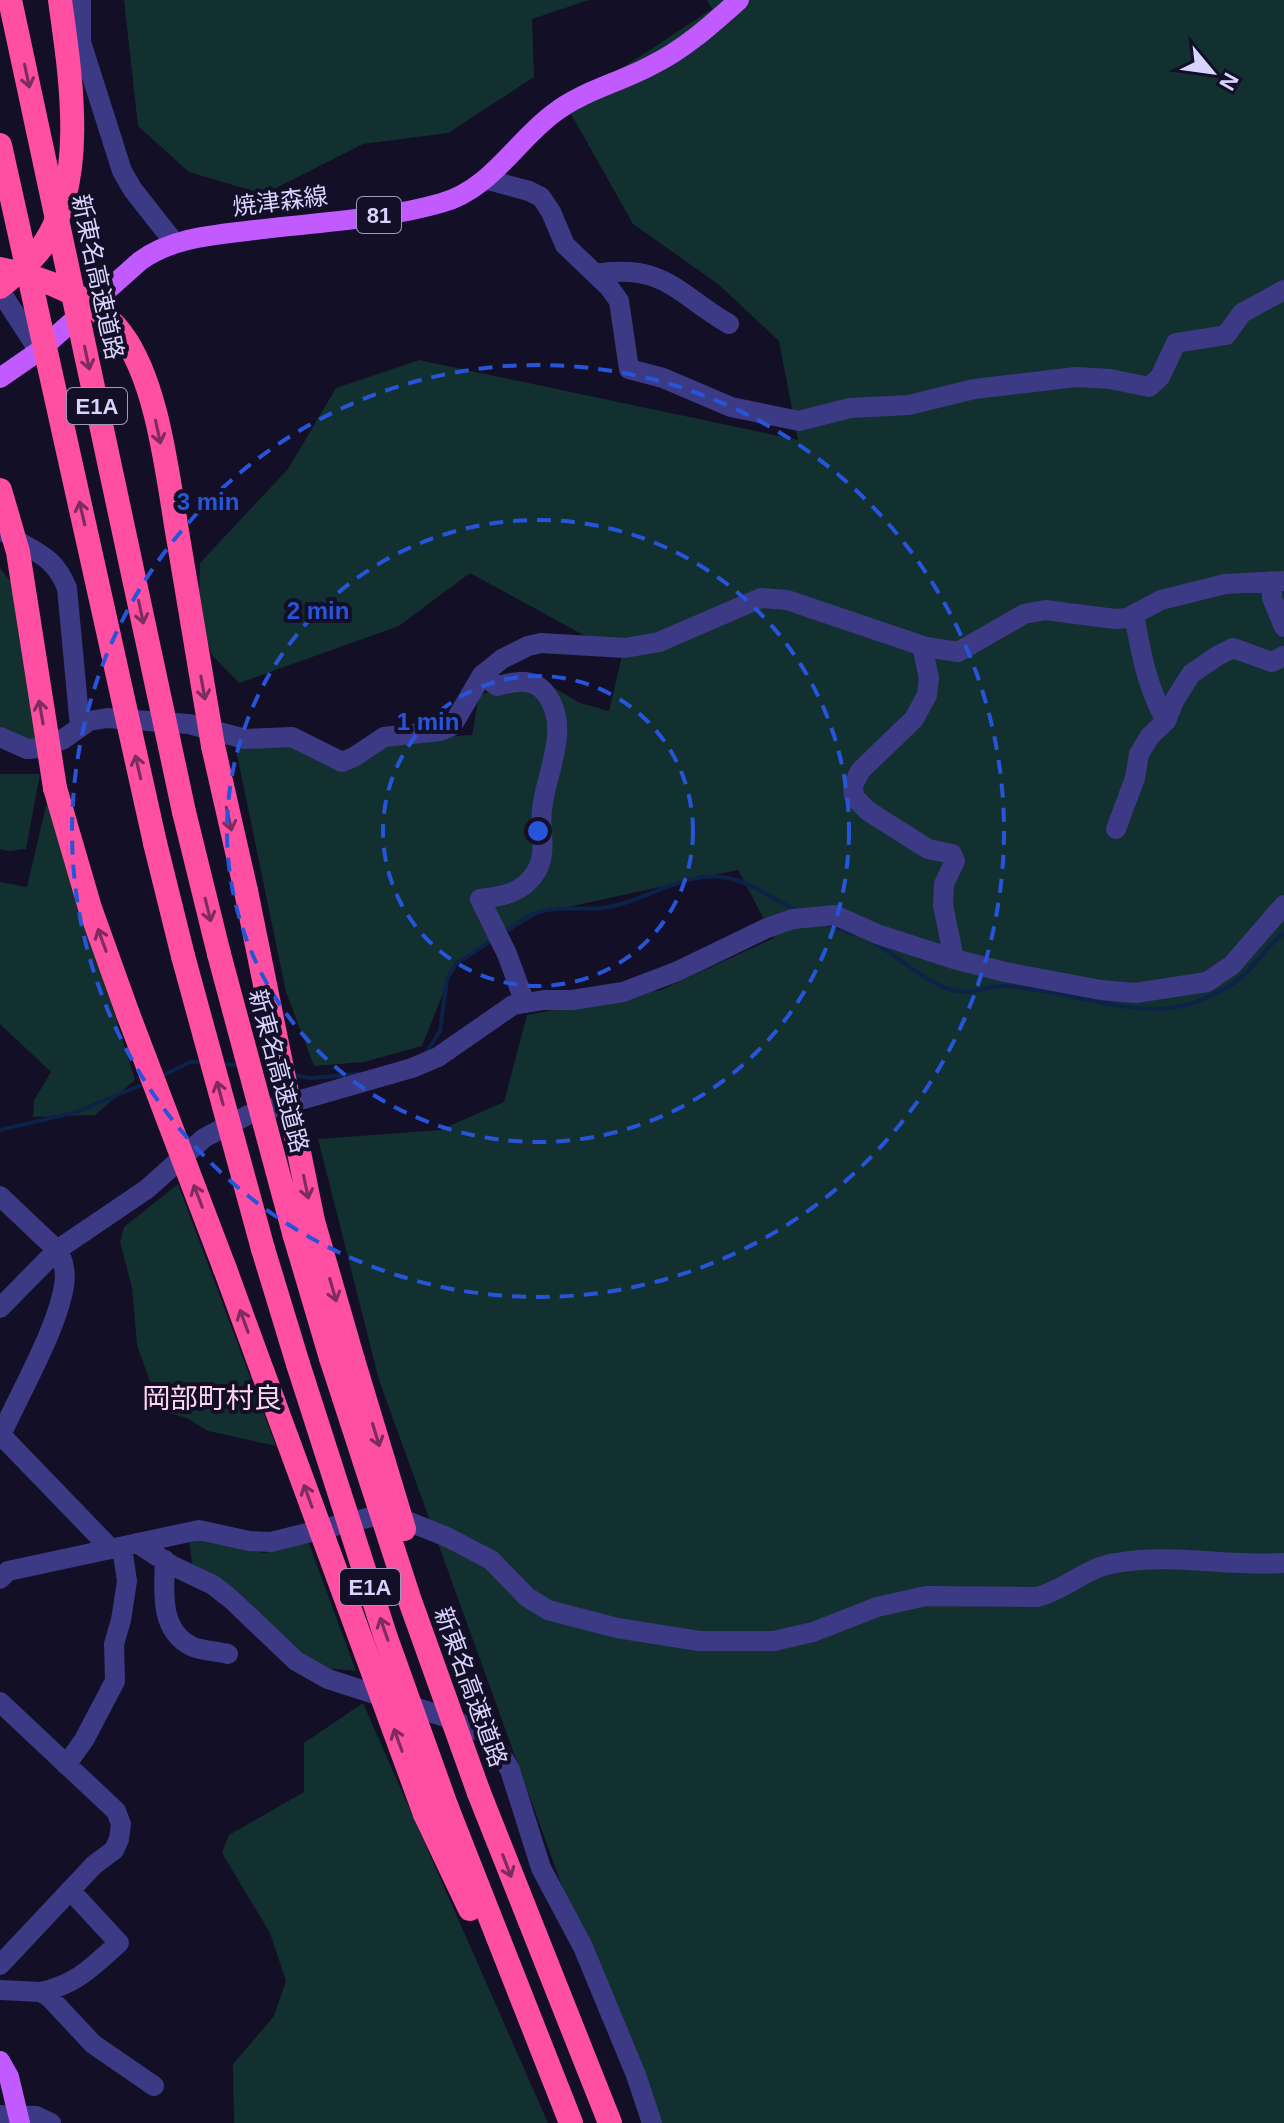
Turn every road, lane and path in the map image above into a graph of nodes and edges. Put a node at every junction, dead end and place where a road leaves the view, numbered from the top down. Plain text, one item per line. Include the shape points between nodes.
1 (10, 0) edge
2 (60, 0) edge
3 (81, 0) edge
4 (739, 0) edge
5 (0, 145) edge
6 (485, 179) junction
7 (174, 242) junction
8 (0, 269) edge
9 (595, 274) junction
10 (0, 289) edge
11 (1284, 290) edge
12 (729, 324) dead end
13 (39, 351) junction
14 (0, 378) edge
15 (0, 490) edge
16 (0, 527) edge
17 (1278, 581) edge
18 (1134, 615) junction
19 (1284, 627) edge
20 (922, 646) junction
21 (1284, 656) edge
22 (482, 675) junction
23 (1166, 721) junction
24 (80, 727) junction
25 (0, 737) edge
26 (1116, 829) dead end
27 (1284, 905) edge
28 (954, 959) junction
29 (525, 1003) junction
30 (0, 1196) edge
31 (304, 1227) junction
32 (57, 1250) junction
33 (0, 1308) edge
34 (0, 1434) edge
35 (123, 1546) junction
36 (165, 1560) junction
37 (1284, 1563) edge
38 (0, 1579) edge
39 (228, 1654) dead end
40 (0, 1702) edge
41 (66, 1765) junction
42 (436, 1811) junction
43 (70, 1890) junction
44 (0, 1965) edge
45 (0, 1990) edge
46 (41, 1992) junction
47 (0, 2061) edge
48 (154, 2086) dead end
49 (25, 2119) edge
50 (69, 2123) edge
51 (571, 2123) edge
52 (610, 2123) edge
53 (652, 2123) edge

1 -> 31 highway, 新東名高速道路 / E1A, bridge via 184,812 219,954
2 - 10 highway, bridge via 72,142 68,184 43,245
3 - 7 street via 81,42 122,171
4 - 6 main road, 焼津森線 / 81 via 677,51 555,111
42 -> 5 highway, E1A, bridge via 263,1249 183,956
6 - 7 main road, 焼津森線 / 81 via 446,202 412,211
6 - 9 street via 541,197 565,245
7 - 13 main road, 焼津森線 / 81 via 140,261
8 -> 31 highway, bridge via 49,283 91,306 123,336 151,400 213,746 246,891
9 - 11 street via 619,301 629,369 731,407 799,421 850,408 909,405 974,389 1076,377 1149,387 1160,377 1176,343 1226,335 1242,313
9 - 12 street via 638,271 661,279
10 - 13 street
13 - 14 main road, 焼津森線 / 81
42 -> 15 highway, bridge via 263,1373 90,908 55,788 18,552
16 - 24 street via 46,556 67,588
17 - 18 street via 1203,589 1161,600
17 - 19 street via 1272,598
18 - 20 street via 1115,619 1045,610 1024,614 958,652
18 - 23 street via 1147,679
20 - 22 street via 787,600 761,598 659,642 625,648 528,646
20 - 28 street via 927,695 914,719 861,770 854,797 928,849 952,854 955,861 944,884 943,905
21 - 23 street via 1272,662 1233,648 1217,656 1191,674
22 - 24 street via 452,726 384,737 342,762 292,737 245,739 189,724 107,718
22 - 29 street via 497,686 530,681 541,687 558,716 541,810 542,862 519,890 480,899
23 - 26 street via 1139,754
24 - 25 street via 41,748 27,749
27 - 28 street via 1232,965 1207,982 1165,989 1101,990
28 - 29 street via 835,915 793,919 623,992
29 - 32 street via 513,1005 438,1057 412,1068 248,1115 215,1132 147,1189
30 - 32 street
31 -> 52 highway, 新東名高速道路 / E1A, bridge via 409,1598 479,1793
32 - 33 street
32 - 34 street via 65,1283 56,1315
34 - 35 street
35 - 36 street
35 - 37 street via 199,1530 271,1542 387,1513 491,1560 527,1597 548,1610 699,1641 774,1641 926,1596 1037,1597 1116,1563
35 - 38 street via 8,1571
35 - 41 street via 127,1581 114,1644 115,1681
36 - 39 street via 164,1595 169,1624 178,1638 193,1647
36 - 53 street via 213,1585 283,1651 328,1679 491,1736 510,1770 541,1868 583,1947
40 - 41 street
41 - 43 street via 116,1811 121,1824 114,1850
42 - 51 highway, E1A
43 - 44 street
43 - 46 street via 119,1943 82,1976
45 - 46 street
46 - 48 street via 93,2044
47 - 49 main road
49 - 50 street

